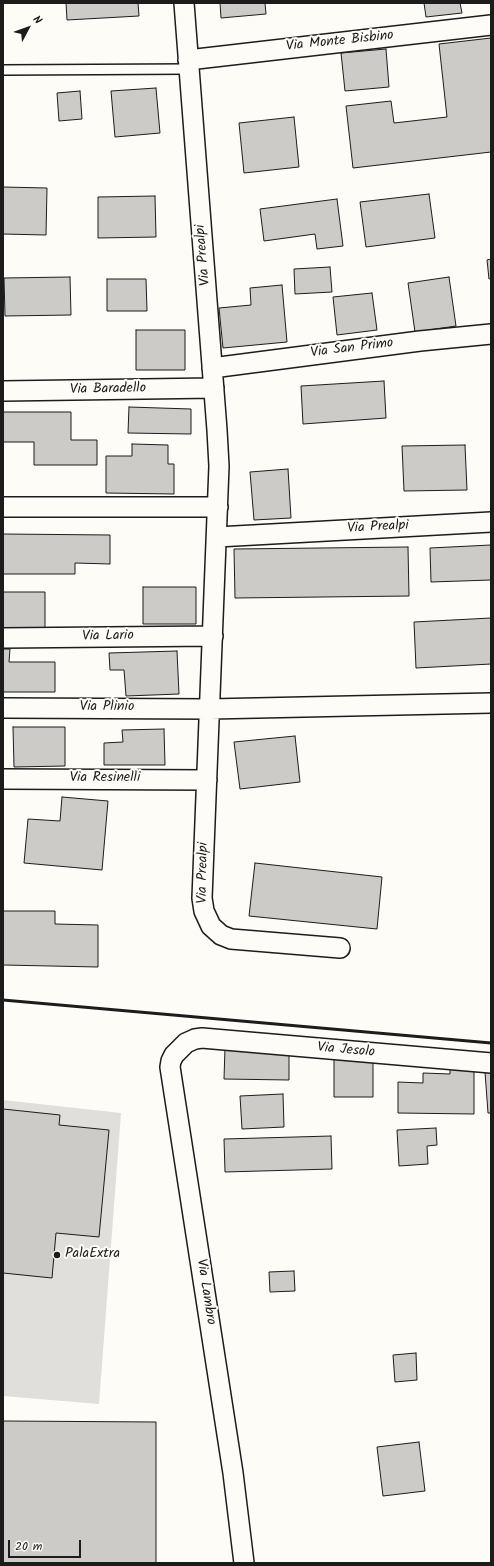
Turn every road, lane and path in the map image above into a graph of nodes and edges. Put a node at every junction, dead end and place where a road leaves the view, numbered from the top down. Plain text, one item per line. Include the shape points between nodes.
1 (184, 3) edge
2 (491, 25) edge
3 (189, 64) junction
4 (3, 70) edge
5 (491, 334) edge
6 (212, 368) junction
7 (214, 388) junction
8 (3, 391) edge
9 (3, 507) edge
10 (218, 507) junction
11 (491, 522) edge
12 (217, 537) junction
13 (213, 636) junction
14 (3, 638) edge
15 (491, 703) edge
16 (3, 708) edge
17 (210, 709) junction
18 (3, 779) edge
19 (207, 780) junction
20 (340, 948) dead end
21 (202, 1038) joint
22 (491, 1063) edge
23 (244, 1563) edge

1 - 3 street, Via Prealpi
2 - 3 street, Via Monte Bisbino
3 - 4 lane
3 - 6 street, Via Prealpi
5 - 6 street, Via San Primo
6 - 7 street, Via Prealpi
7 - 8 street, Via Baradello
7 - 10 street, Via Prealpi
9 - 10 street
10 - 12 street, Via Prealpi
11 - 12 street, Via Prealpi
12 - 13 street, Via Prealpi
13 - 14 street, Via Lario
13 - 17 street, Via Prealpi
15 - 17 street
16 - 17 street, Via Plinio
17 - 19 street, Via Prealpi
18 - 19 street, Via Resinelli
19 - 20 street, Via Prealpi via 202,898 204,910 212,926 221,935 236,940
21 - 22 street, Via Jesolo
21 - 23 street, Via Lambro via 186,1043 179,1049 170,1067 230,1452

